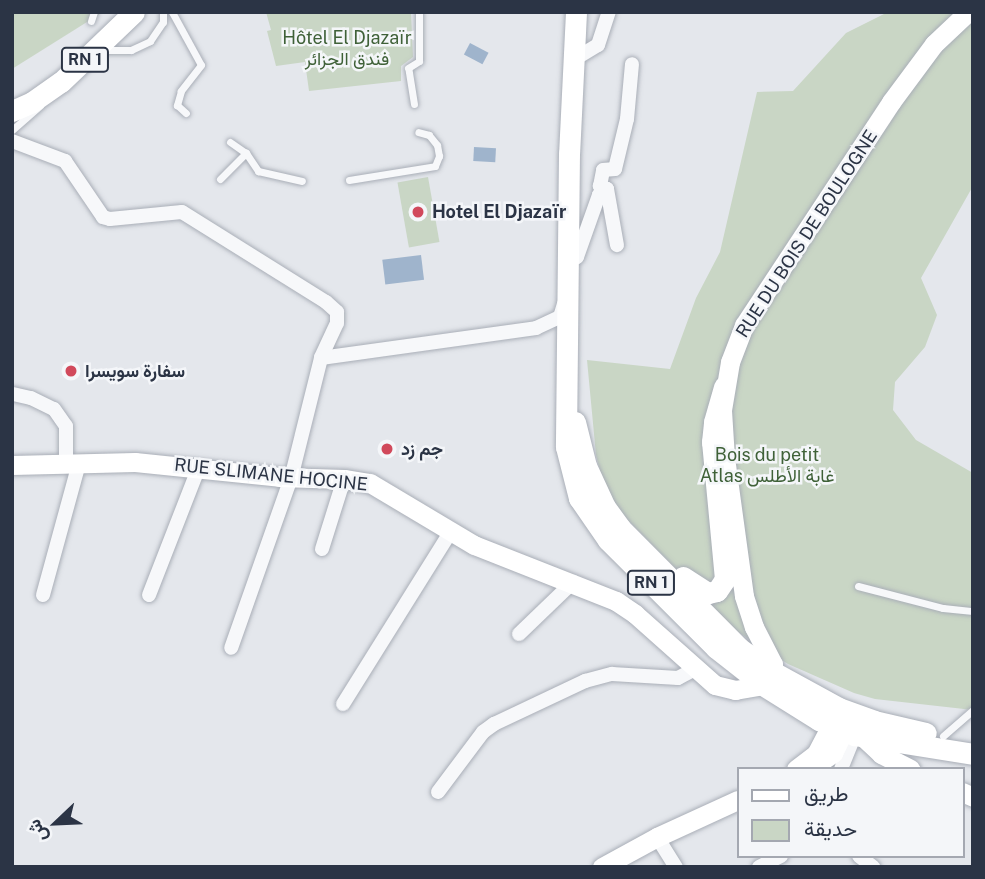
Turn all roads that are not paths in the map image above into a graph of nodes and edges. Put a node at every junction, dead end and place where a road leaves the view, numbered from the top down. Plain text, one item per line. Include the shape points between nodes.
1 (134, 12) edge
2 (163, 12) edge
3 (172, 12) edge
4 (419, 12) edge
5 (576, 12) edge
6 (609, 12) edge
7 (968, 12) edge
8 (94, 51) junction
9 (573, 60) junction
10 (632, 64) dead end
11 (61, 82) junction
12 (414, 104) dead end
13 (19, 106) edge
14 (186, 113) dead end
15 (12, 119) edge
16 (12, 130) edge
17 (418, 132) dead end
18 (12, 141) edge
19 (230, 142) dead end
20 (246, 153) junction
21 (220, 179) dead end
22 (349, 180) dead end
23 (302, 181) dead end
24 (607, 189) junction
25 (617, 245) dead end
26 (569, 261) junction
27 (568, 288) junction
28 (321, 358) junction
29 (567, 382) junction
30 (724, 386) junction
31 (13, 394) edge
32 (72, 463) junction
33 (12, 465) edge
34 (199, 467) junction
35 (291, 478) junction
36 (344, 478) junction
37 (450, 533) junction
38 (625, 533) junction
39 (321, 550) dead end
40 (573, 582) junction
41 (858, 586) dead end
42 (43, 595) dead end
43 (149, 595) dead end
44 (973, 611) edge
45 (519, 634) dead end
46 (231, 648) dead end
47 (695, 669) junction
48 (768, 678) junction
49 (343, 704) dead end
50 (973, 710) edge
51 (847, 725) junction
52 (943, 736) junction
53 (972, 749) edge
54 (799, 767) edge
55 (813, 767) edge
56 (841, 767) edge
57 (906, 767) edge
58 (438, 792) dead end
59 (736, 801) edge
60 (657, 837) junction
61 (777, 858) edge
62 (602, 867) edge
63 (676, 867) edge
64 (759, 867) edge

1 - 8 main road, RN 1
2 - 8 lane via 163,22 150,41 131,50
3 - 14 lane via 201,65 181,91 177,105
4 - 12 lane via 419,61 408,68
5 - 9 main road, RN 1
6 - 9 street via 598,45
7 - 30 street, RUE DU BOIS DE BOULOGNE via 934,44 891,102 744,325
8 - 11 main road, RN 1
9 - 26 main road, RN 1
10 - 24 street via 627,119 615,169 603,170 600,186
11 - 13 main road, RN 1
11 - 16 lane via 27,121
13 - 15 main road
17 - 22 lane via 429,135 437,145 435,166
18 - 28 street via 65,161 103,217 181,212 326,302 339,316
19 - 20 lane
20 - 21 lane
20 - 23 lane via 258,171
24 - 25 street
24 - 26 street via 599,195 577,257
26 - 27 main road, RN 1
27 - 28 street via 560,317 536,328
27 - 29 main road, RN 1
28 - 35 street
29 - 38 main road, RN 1 via 580,447 594,486
29 - 48 main road, RN 1 via 566,447 579,498 592,520 716,648
30 - 38 main road via 712,442 726,574 721,587 713,593 702,592 645,543
30 - 48 street, RUE DU BOIS DE BOULOGNE via 725,458 741,578 749,613 772,660
31 - 32 street via 54,410 65,426
32 - 33 street, RUE SLIMANE HOCINE
32 - 34 street, RUE SLIMANE HOCINE
32 - 42 street
34 - 35 street, RUE SLIMANE HOCINE
34 - 43 street
35 - 36 street, RUE SLIMANE HOCINE
35 - 46 street
36 - 37 street, RUE SLIMANE HOCINE via 385,489
36 - 39 street
37 - 40 street, RUE SLIMANE HOCINE
37 - 49 street
38 - 48 main road, RN 1
40 - 45 street
40 - 47 street, RUE SLIMANE HOCINE via 635,614
41 - 44 lane
47 - 48 street, RUE SLIMANE HOCINE via 725,690 746,690
47 - 58 street via 678,678 612,674 585,681 494,724 482,732
48 - 51 main road, RN 1
50 - 52 lane
51 - 52 main road, RN 1
51 - 53 main road, RN 1
51 - 54 street
51 - 55 street via 833,753
51 - 56 street
51 - 57 street via 881,754
52 - 53 main road, RN 1
59 - 60 street
60 - 62 street
60 - 63 street
61 - 64 street

